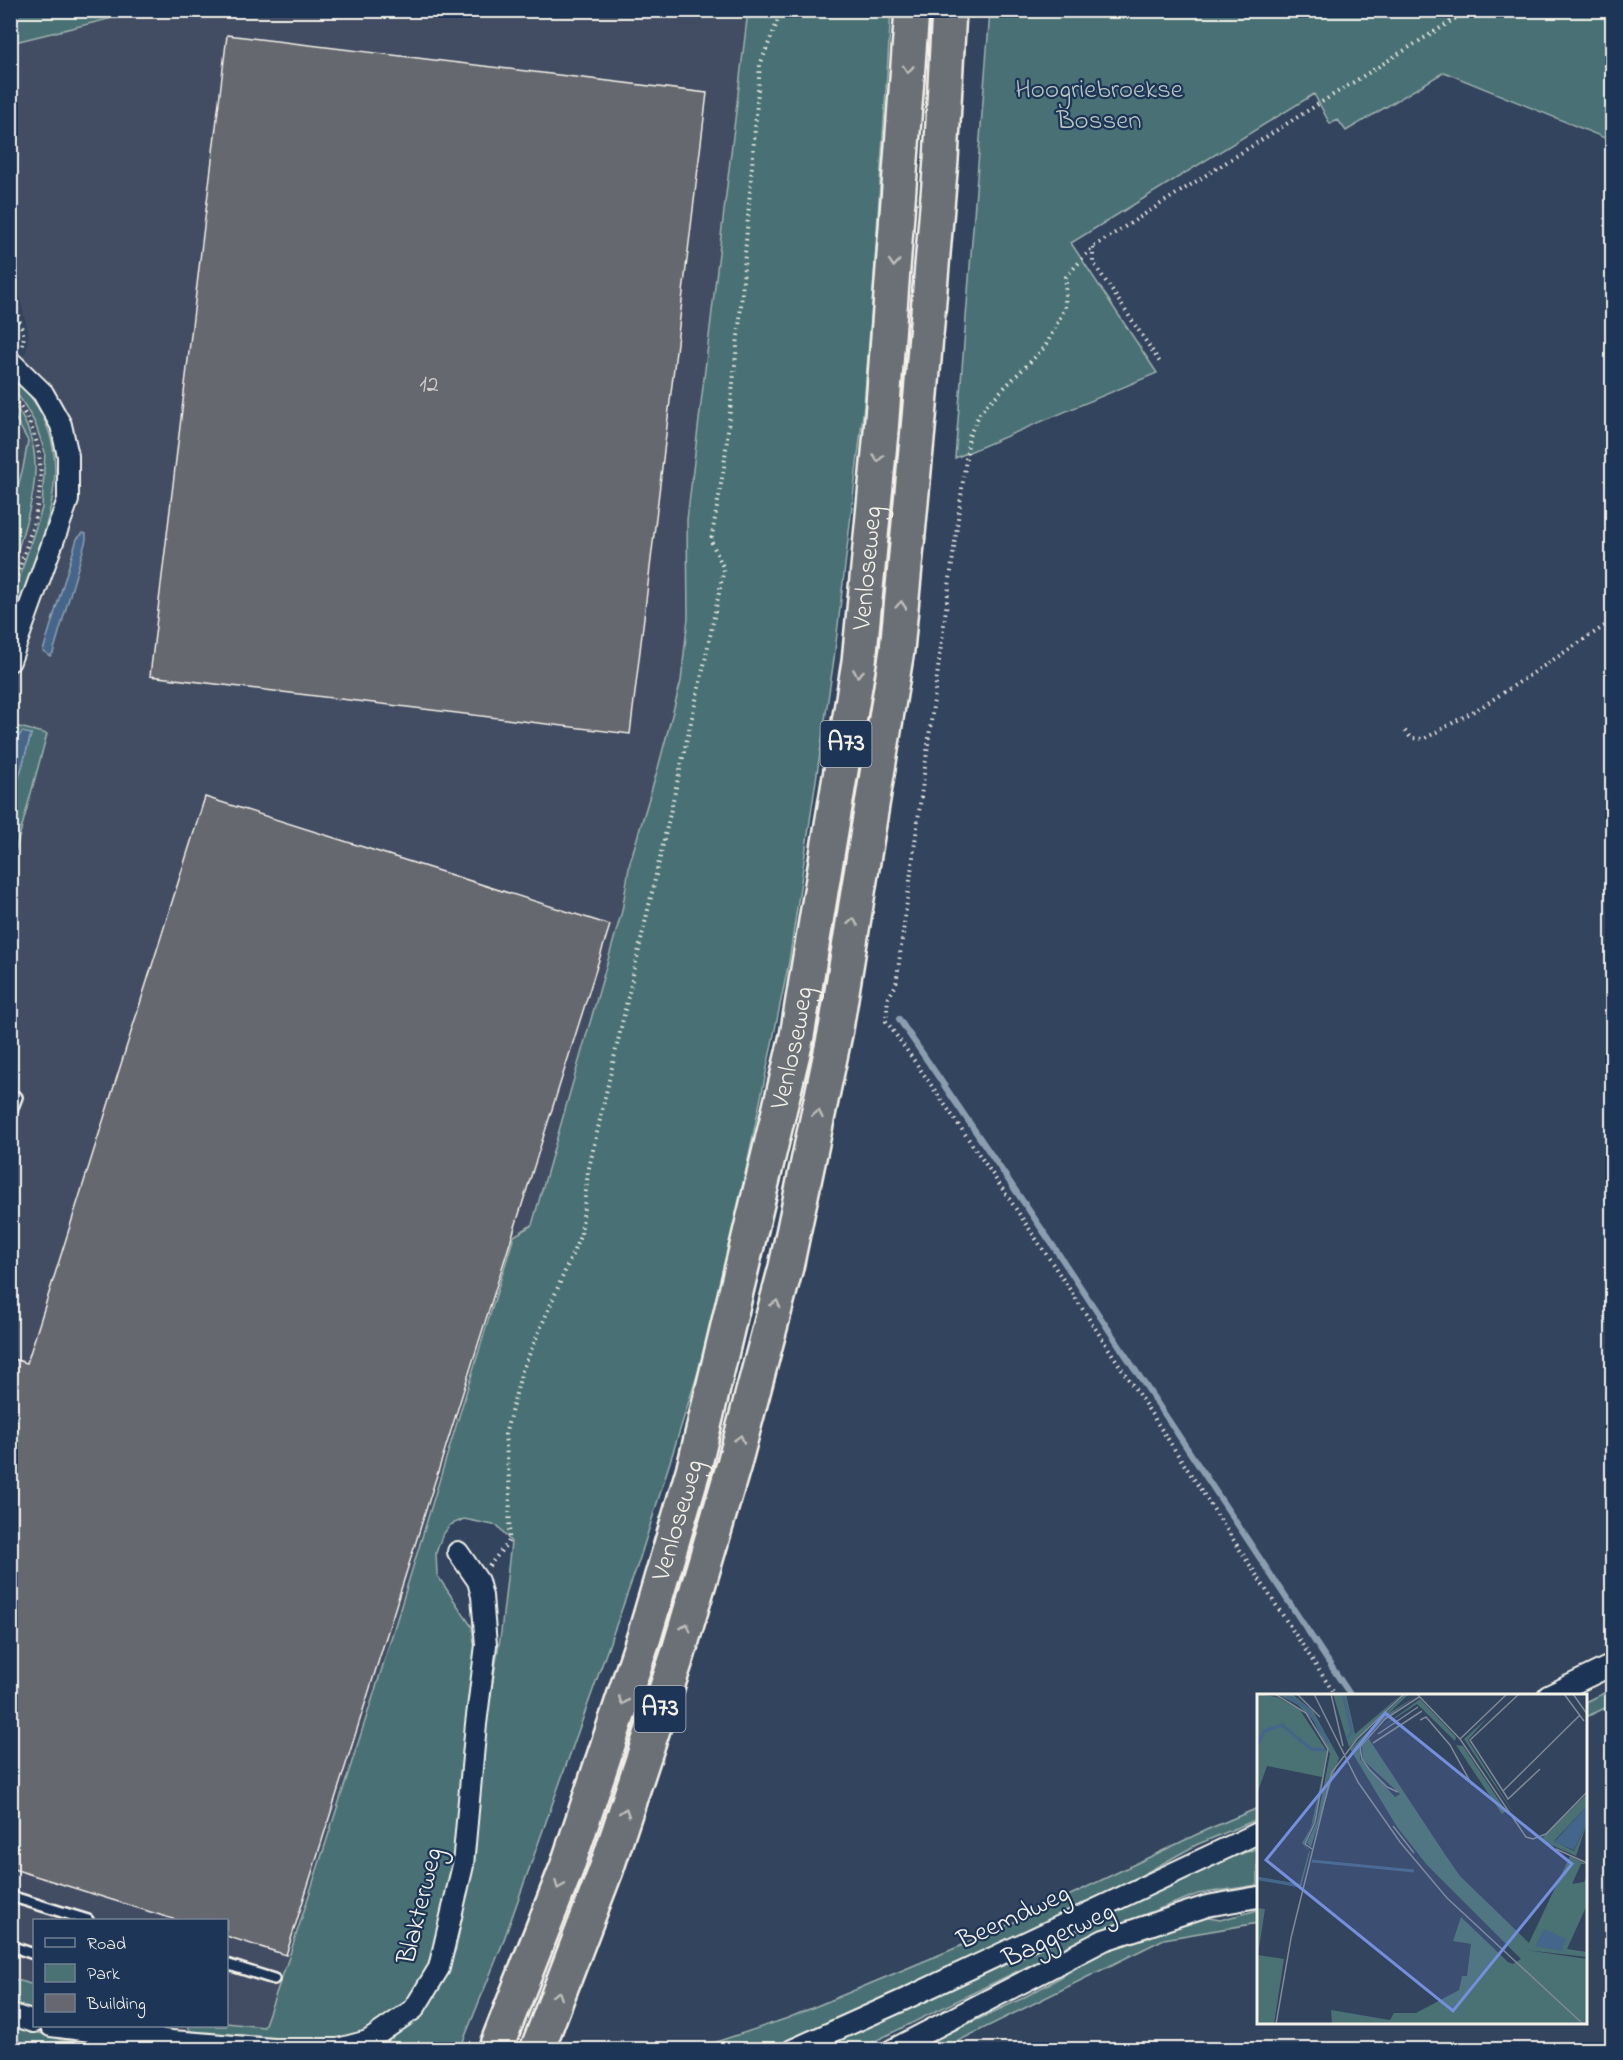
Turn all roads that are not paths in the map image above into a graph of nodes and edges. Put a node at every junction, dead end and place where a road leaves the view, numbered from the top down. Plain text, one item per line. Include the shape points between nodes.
1 (912, 10) edge
2 (950, 10) edge
3 (11, 361) edge
4 (10, 661) edge
5 (16, 1097) dead end
6 (10, 1114) edge
7 (458, 1552) dead end
8 (1612, 1665) edge
9 (1550, 1694) edge
10 (1257, 1833) edge
11 (10, 1896) edge
12 (1257, 1897) edge
13 (85, 1919) edge
14 (10, 1946) edge
15 (33, 1954) edge
16 (228, 1965) edge
17 (274, 1979) dead end
18 (10, 2014) edge
19 (33, 2022) edge
20 (71, 2027) edge
21 (495, 2049) edge
22 (537, 2049) edge
23 (792, 2049) edge
24 (892, 2049) edge

1 -> 21 highway, Venloseweg / A73 via 881,432 859,662 797,1035 695,1464 644,1637 567,1867
22 -> 2 highway, Venloseweg / A73 via 606,1870 682,1642 786,1267 833,1040 897,650 939,184
3 - 4 street via 43,393 61,425 68,456 68,500
5 - 6 lane
7 - 20 street, Blakterweg via 478,1581 486,1645 463,1865 439,1968 414,2009 368,2042 338,2049 273,2049
8 - 9 street
10 - 23 street, Beemdweg
11 - 13 lane
12 - 24 street, Baggerweg via 1207,1906 1104,1940
14 - 15 lane
16 - 17 lane
18 - 19 street

